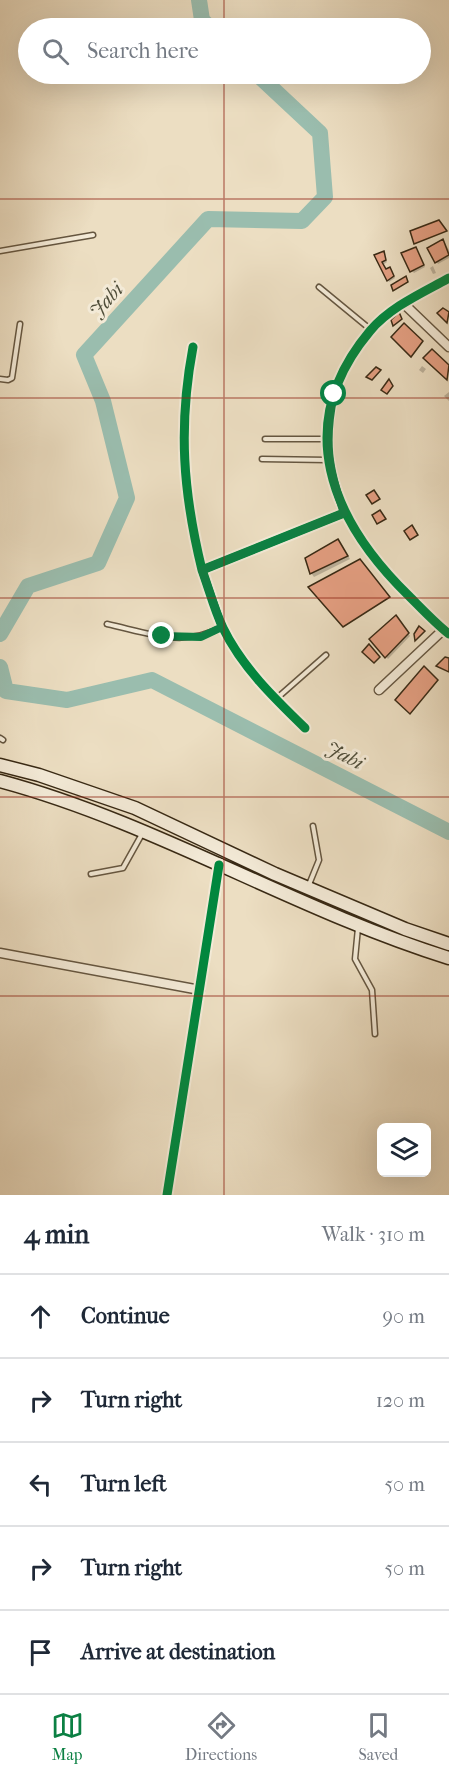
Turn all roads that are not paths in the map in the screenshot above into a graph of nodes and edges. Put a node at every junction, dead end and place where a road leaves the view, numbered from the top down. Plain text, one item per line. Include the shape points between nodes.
1 (93, 235) dead end
2 (0, 251) edge
3 (449, 278) edge
4 (319, 287) dead end
5 (403, 303) junction
6 (20, 324) dead end
7 (371, 330) junction
8 (449, 346) edge
9 (193, 347) dead end
10 (0, 378) edge
11 (265, 439) dead end
12 (327, 439) junction
13 (262, 459) dead end
14 (328, 460) junction
15 (344, 513) junction
16 (202, 570) junction
17 (107, 624) dead end
18 (222, 627) junction
19 (446, 632) edge
20 (326, 655) dead end
21 (379, 690) dead end
22 (275, 699) junction
23 (305, 729) dead end
24 (0, 765) edge
25 (0, 781) edge
26 (313, 826) dead end
27 (143, 831) junction
28 (219, 865) junction
29 (91, 874) dead end
30 (308, 888) junction
31 (359, 924) junction
32 (449, 944) edge
33 (0, 953) edge
34 (449, 958) edge
35 (200, 990) junction
36 (375, 1034) dead end
37 (167, 1195) edge

1 - 2 lane
3 - 5 street
4 - 7 lane
5 - 7 street
5 - 8 street
6 - 10 lane via 12,378
7 - 12 street via 345,366 334,394
9 - 16 street via 183,427 184,472
11 - 12 lane
12 - 14 street
13 - 14 lane
14 - 15 street
15 - 16 street
15 - 19 street via 375,559
16 - 18 street
17 - 18 lane via 170,637 201,637
18 - 22 street via 241,659
19 - 21 street
20 - 22 lane
22 - 23 street
24 - 30 main road via 135,808
25 - 27 main road
26 - 30 lane via 319,860
27 - 28 main road
27 - 29 lane via 123,868
28 - 31 main road
28 - 35 street
30 - 32 main road
31 - 34 main road
31 - 36 lane via 355,959 372,990
33 - 35 street
35 - 37 street

